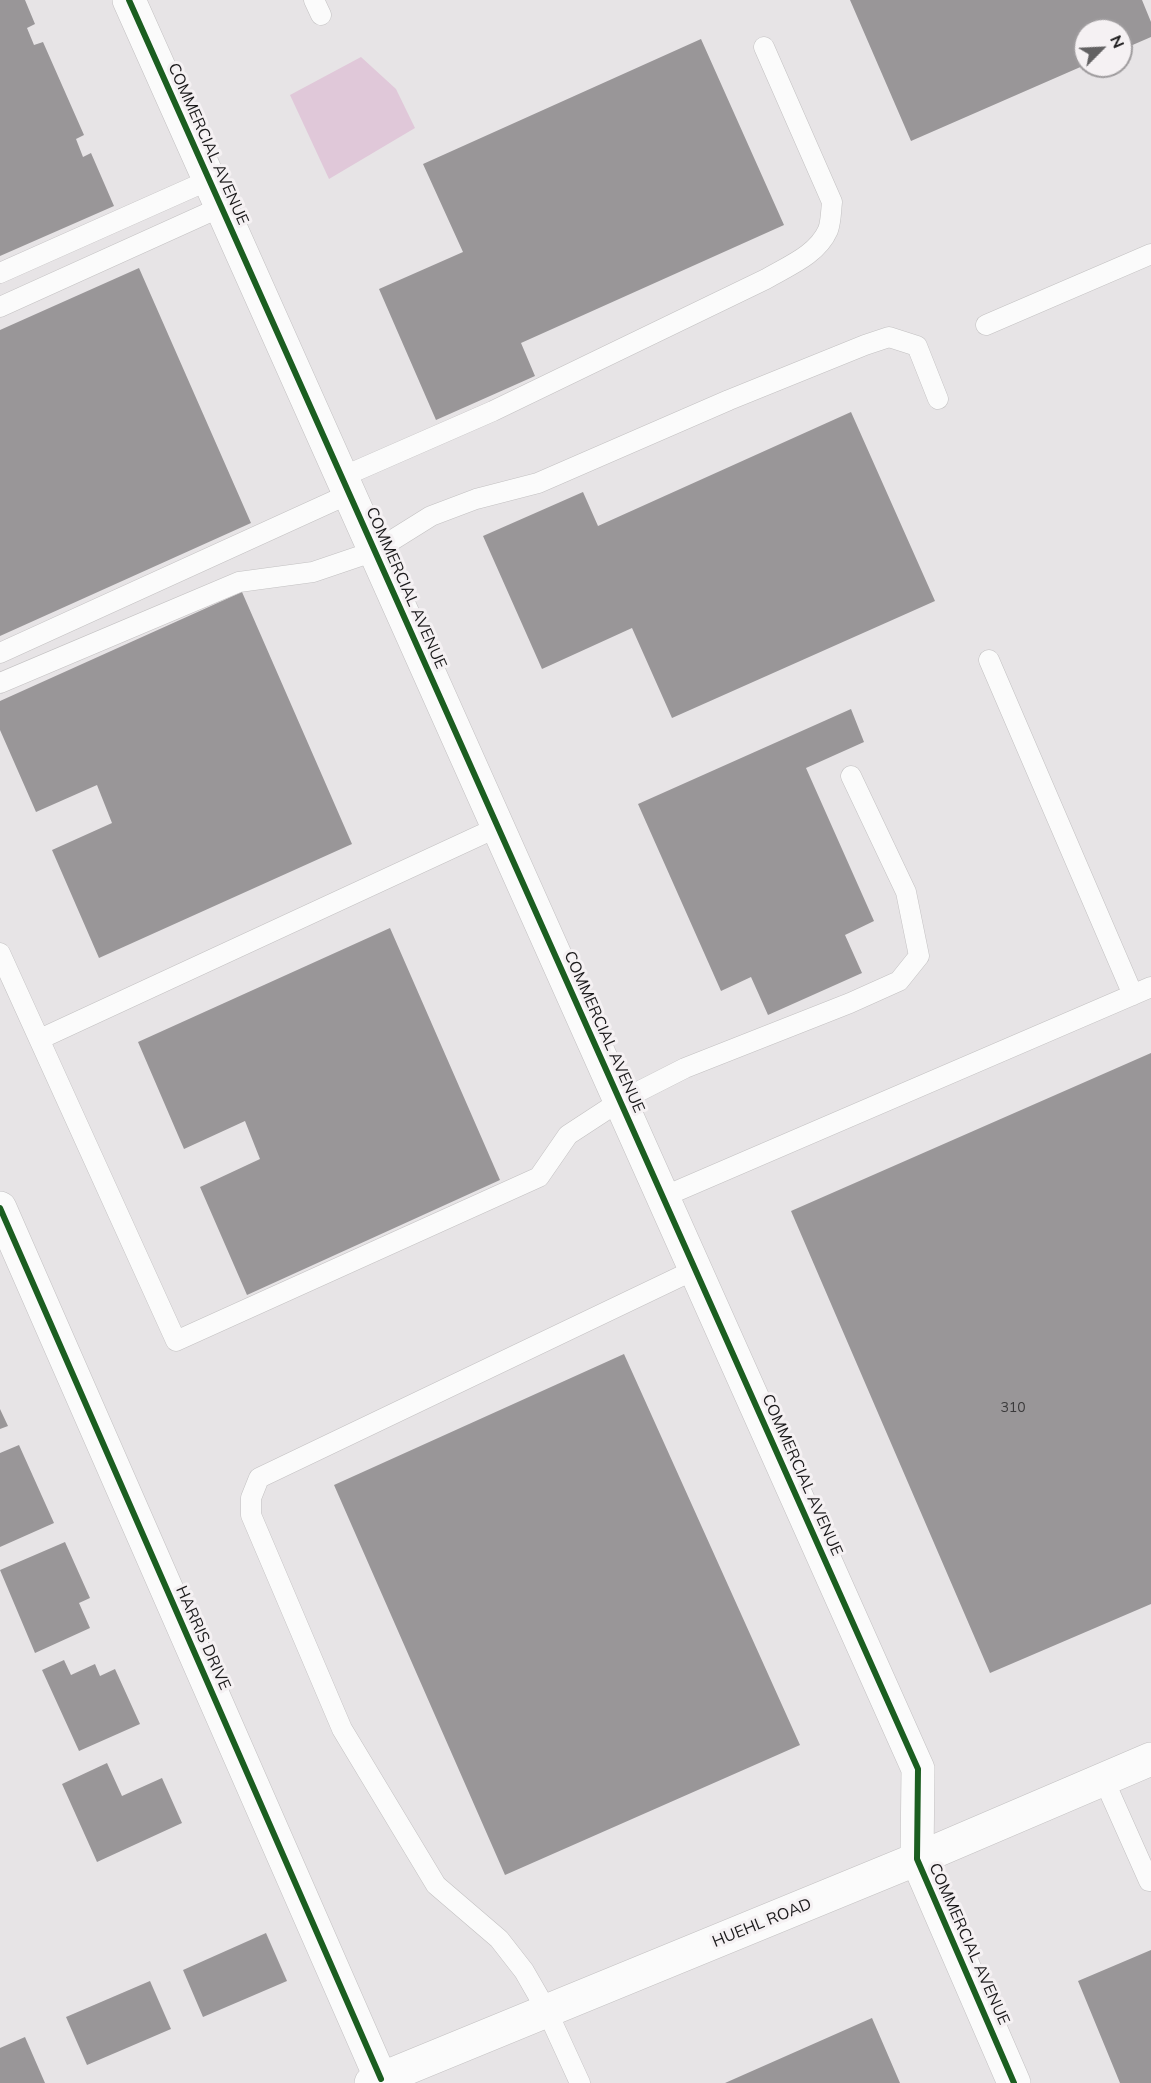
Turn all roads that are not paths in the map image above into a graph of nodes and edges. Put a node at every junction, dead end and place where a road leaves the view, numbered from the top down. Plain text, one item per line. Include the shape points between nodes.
1 (129, 0) edge
2 (764, 47) dead end
3 (215, 193) junction
4 (1151, 254) edge
5 (0, 273) edge
6 (0, 307) edge
7 (986, 325) dead end
8 (938, 399) dead end
9 (346, 486) junction
10 (375, 551) junction
11 (0, 652) edge
12 (989, 660) dead end
13 (0, 683) edge
14 (851, 776) dead end
15 (498, 826) junction
16 (0, 953) edge
17 (1142, 991) edge
18 (40, 1039) junction
19 (620, 1101) junction
20 (663, 1197) junction
21 (0, 1208) edge
22 (696, 1269) junction
23 (1151, 1759) edge
24 (1104, 1780) junction
25 (917, 1859) junction
26 (1151, 1881) edge
27 (547, 2011) junction
28 (374, 2082) edge
29 (580, 2083) edge
30 (1014, 2083) edge

1 - 3 street, COMMERCIAL AVENUE
2 - 9 lane via 832,202 829,229 820,243 766,279
3 - 5 lane
3 - 6 lane
3 - 9 street, COMMERCIAL AVENUE
4 - 7 lane
8 - 10 lane via 917,346 889,337 729,400 538,483 431,516
9 - 10 street, COMMERCIAL AVENUE
9 - 11 lane
10 - 13 lane via 313,572 239,582
10 - 15 street, COMMERCIAL AVENUE
12 - 17 lane
14 - 19 lane via 906,892 919,956 899,981 685,1068
15 - 18 lane
15 - 19 street, COMMERCIAL AVENUE
16 - 18 lane
17 - 20 lane
18 - 19 lane via 176,1341 539,1177 568,1135
19 - 20 street, COMMERCIAL AVENUE
20 - 22 street, COMMERCIAL AVENUE
21 - 28 street, HARRIS DRIVE
22 - 25 street, COMMERCIAL AVENUE via 918,1769
22 - 27 lane via 260,1478 251,1498 251,1515 342,1729 436,1885 500,1938
23 - 24 street, HUEHL ROAD
24 - 25 street, HUEHL ROAD
24 - 26 lane
25 - 27 street, HUEHL ROAD
25 - 30 street, COMMERCIAL AVENUE
27 - 28 street, HUEHL ROAD
27 - 29 lane

